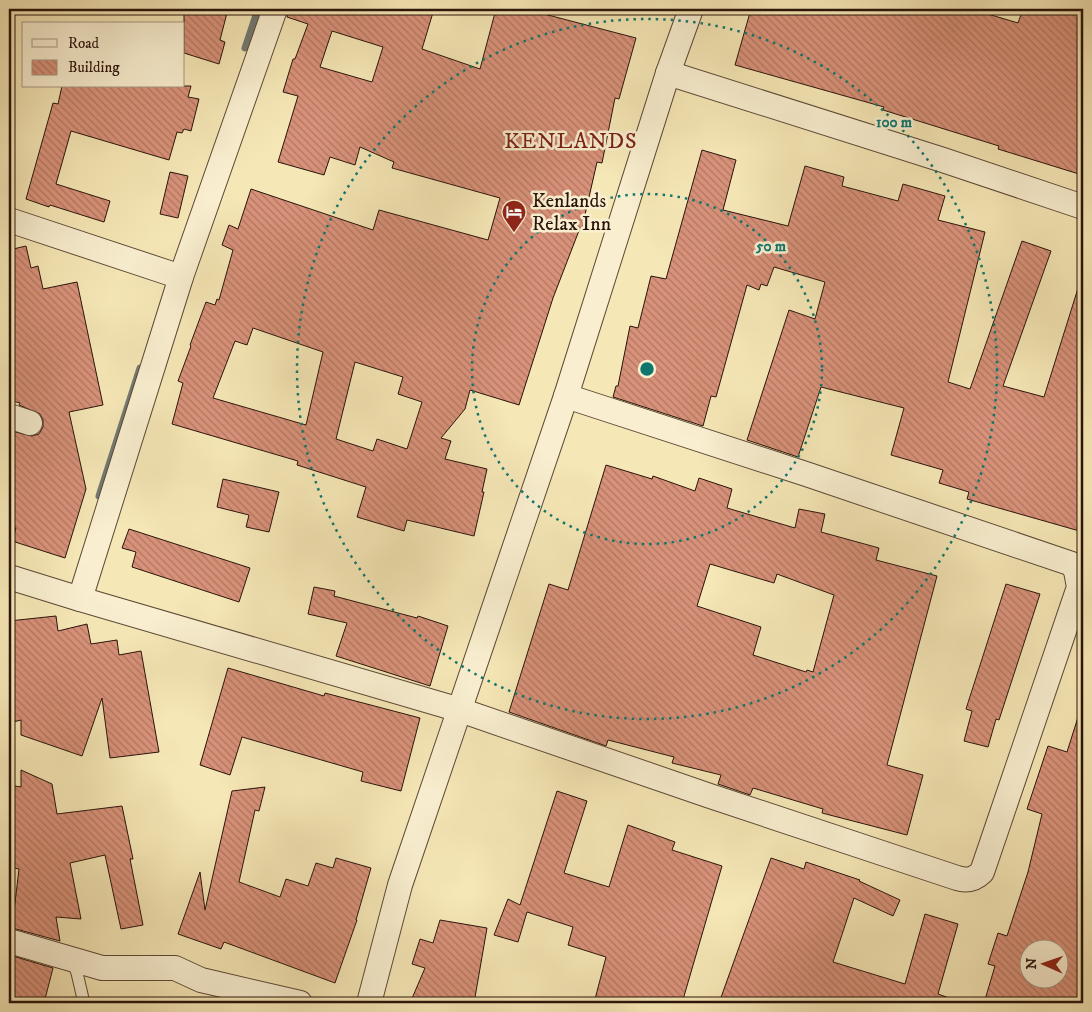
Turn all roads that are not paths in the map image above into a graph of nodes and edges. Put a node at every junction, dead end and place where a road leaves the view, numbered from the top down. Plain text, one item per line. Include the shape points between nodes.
1 (275, 9) edge
2 (691, 9) edge
3 (668, 73) junction
4 (1083, 207) edge
5 (9, 220) edge
6 (181, 277) junction
7 (566, 396) junction
8 (9, 577) edge
9 (80, 599) junction
10 (460, 710) junction
11 (9, 941) edge
12 (72, 960) junction
13 (84, 1003) edge
14 (300, 1003) edge
15 (369, 1003) edge

1 - 6 street
2 - 3 street
3 - 4 street
3 - 7 street
5 - 6 street
6 - 9 street
7 - 10 street
7 - 10 street via 1072,564 1079,587 1070,614 982,872 969,880 720,800
8 - 9 street
9 - 10 street
10 - 15 street via 400,885
11 - 12 street
12 - 13 lane
12 - 14 street via 102,968 175,968 201,980

